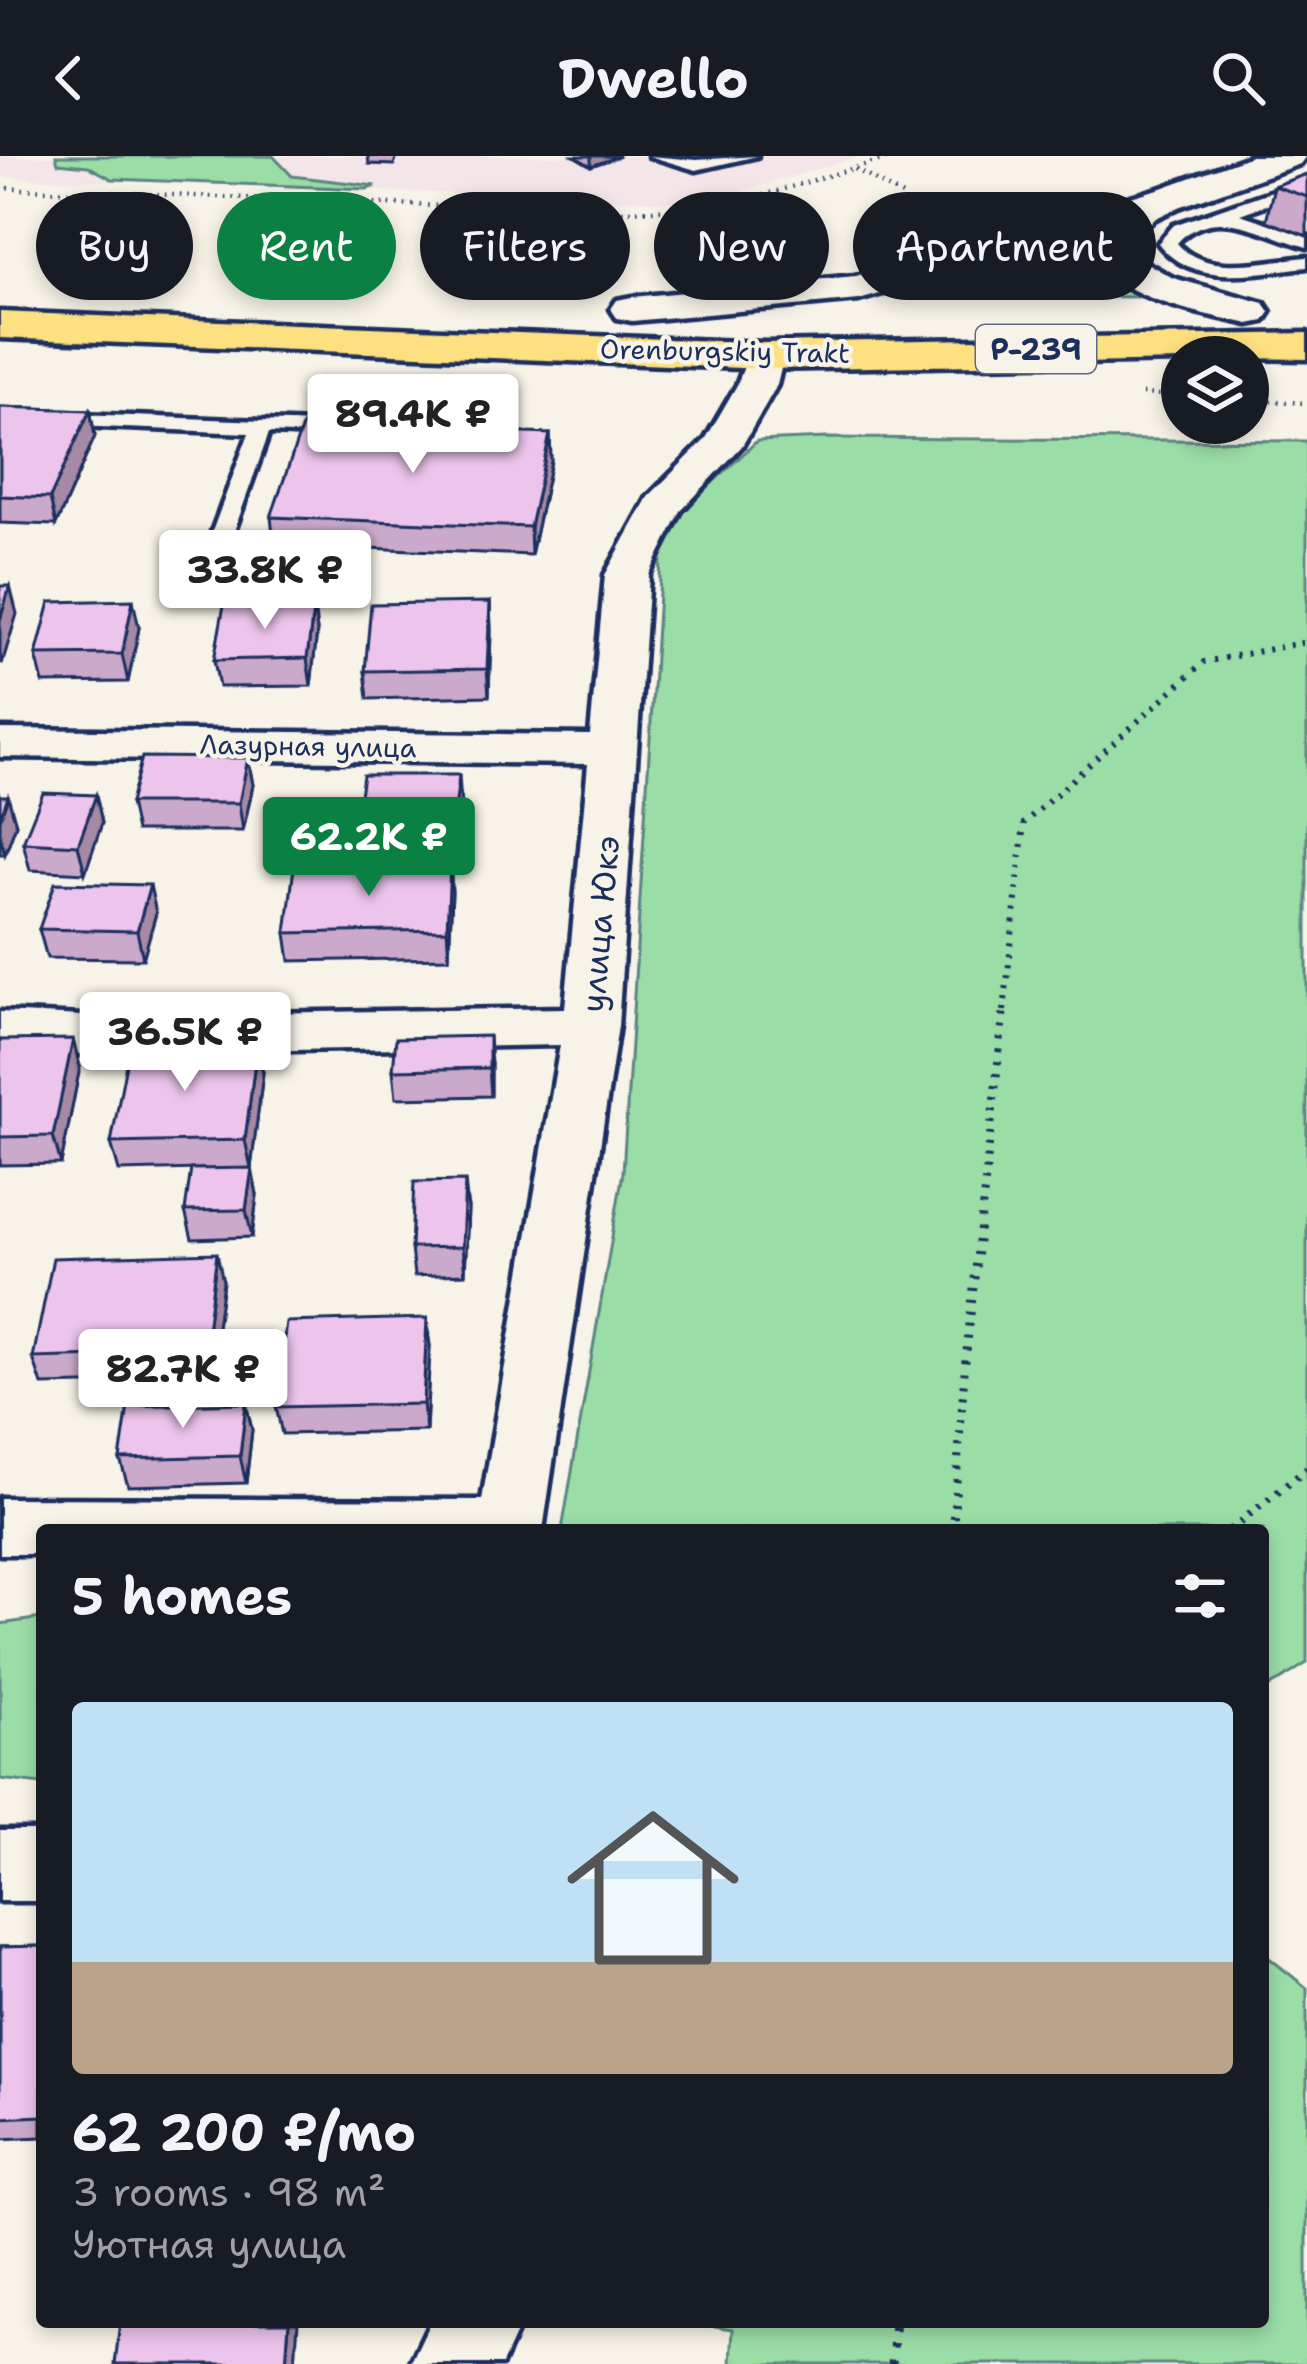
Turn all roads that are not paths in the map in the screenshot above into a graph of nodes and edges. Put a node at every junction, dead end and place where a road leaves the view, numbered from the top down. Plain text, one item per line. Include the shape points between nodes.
1 (658, 156) edge
2 (748, 156) edge
3 (1287, 156) edge
4 (1307, 184) edge
5 (1176, 196) junction
6 (1224, 214) junction
7 (1307, 242) edge
8 (1307, 262) edge
9 (0, 289) edge
10 (489, 305) dead end
11 (1307, 310) edge
12 (1249, 312) junction
13 (0, 326) edge
14 (1307, 346) edge
15 (765, 356) junction
16 (1161, 386) edge
17 (0, 417) edge
18 (261, 427) junction
19 (354, 430) edge
20 (221, 537) dead end
21 (0, 742) edge
22 (616, 750) junction
23 (591, 1026) junction
24 (0, 1031) edge
25 (511, 1524) edge
26 (0, 1526) edge
27 (36, 1526) edge
28 (0, 1866) edge
29 (36, 1866) edge
30 (475, 2328) edge
31 (453, 2364) edge

1 - 2 lane via 696,165
3 - 5 main road
4 - 6 lane
5 - 12 main road via 1141,211 1114,236 1116,263 1160,287
5 - 12 main road, Orenburgskiy Trakt / Р-239 via 859,288 614,309
6 - 7 lane
6 - 8 lane via 1171,235 1170,250 1211,267
9 - 10 main road
11 - 12 main road, Orenburgskiy Trakt / Р-239
13 - 15 main road, Orenburgskiy Trakt / Р-239
14 - 15 main road, Orenburgskiy Trakt / Р-239
15 - 16 main road
15 - 22 street, улица Юкэ via 722,446 663,506 627,575
17 - 18 lane
18 - 19 lane
18 - 20 lane
21 - 22 street, Лазурная улица
22 - 23 street, улица Юкэ
23 - 24 street
23 - 25 street, улица Юкэ
26 - 27 street
28 - 29 street
30 - 31 street

